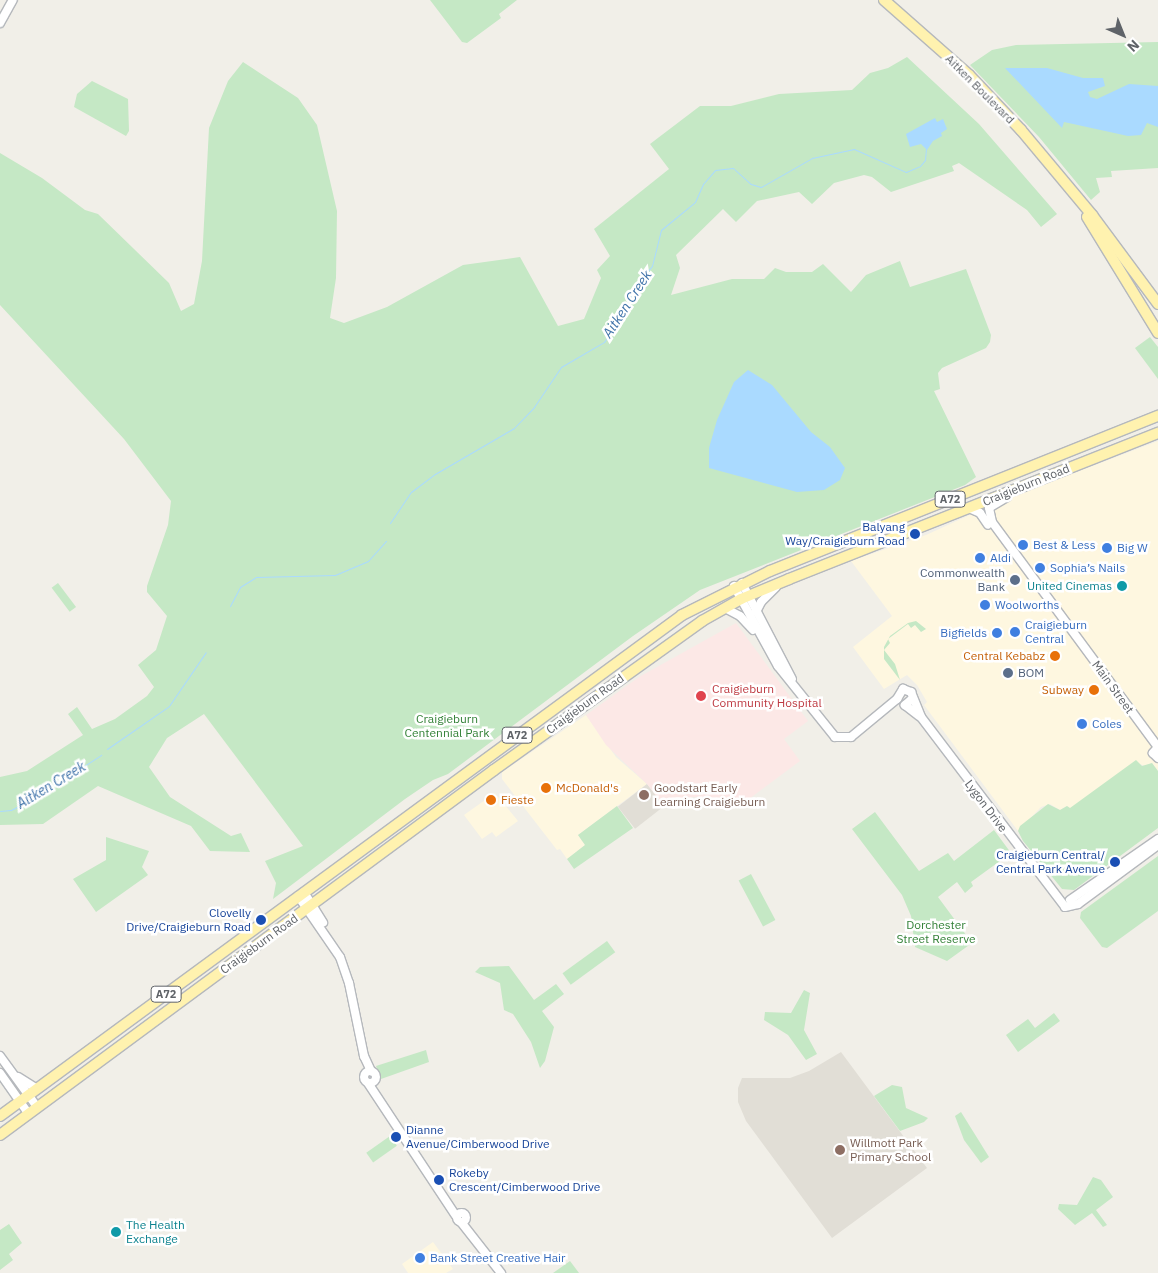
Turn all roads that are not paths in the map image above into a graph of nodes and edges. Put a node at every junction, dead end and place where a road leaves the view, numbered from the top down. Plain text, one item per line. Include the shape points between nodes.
1 (13, 0) edge
2 (884, 0) edge
3 (0, 23) edge
4 (1069, 186) junction
5 (1158, 304) edge
6 (1158, 333) edge
7 (1158, 416) edge
8 (1158, 433) edge
9 (1046, 478) junction
10 (969, 508) junction
11 (789, 579) junction
12 (738, 585) junction
13 (744, 598) junction
14 (724, 608) junction
15 (756, 612) junction
16 (778, 666) junction
17 (800, 693) junction
18 (913, 698) junction
19 (901, 703) junction
20 (921, 717) junction
21 (1157, 748) edge
22 (1158, 758) edge
23 (1158, 838) edge
24 (1158, 845) edge
25 (301, 894) junction
26 (1052, 894) junction
27 (310, 907) junction
28 (0, 1056) edge
29 (2, 1070) edge
30 (368, 1072) junction
31 (376, 1078) junction
32 (368, 1083) junction
33 (33, 1092) junction
34 (380, 1099) junction
35 (20, 1102) junction
36 (33, 1110) junction
37 (0, 1116) edge
38 (0, 1135) edge
39 (501, 1273) edge

1 - 3 street
2 - 4 main road, Aitken Boulevard via 969,75
4 - 5 main road, Aitken Boulevard
4 - 6 main road, Aitken Boulevard
7 - 12 main road, Craigieburn Road / A72
8 - 9 main road, Craigieburn Road / A72
9 - 10 main road, Craigieburn Road / A72
9 - 21 street, Main Street via 991,506 988,511 990,520
10 - 11 main road, Craigieburn Road / A72
10 - 21 street, Main Street via 982,515
11 - 13 main road, Craigieburn Road / A72
11 - 15 street via 768,594
12 - 13 street
12 - 25 main road, Craigieburn Road / A72 via 660,630
13 - 14 main road, Craigieburn Road / A72
13 - 15 street
13 - 16 street
14 - 16 street via 750,625
14 - 27 main road, Craigieburn Road / A72 via 683,633
15 - 17 street
16 - 17 street
17 - 19 street via 826,728 839,738 851,737
18 - 19 street
18 - 19 street via 911,692 903,689
18 - 20 street, Lygon Drive
19 - 20 street, Lygon Drive
20 - 26 street, Lygon Drive
21 - 22 street
23 - 26 street via 1068,900
24 - 26 street via 1074,907 1065,907
25 - 27 street
25 - 33 main road, Craigieburn Road / A72
27 - 30 street via 332,942 349,983
27 - 36 main road, Craigieburn Road / A72
28 - 29 street
29 - 33 street
29 - 35 street
30 - 31 street
30 - 32 street
31 - 32 street
31 - 34 street
32 - 34 street
33 - 35 main road, Craigieburn Road / A72
33 - 36 street
34 - 39 street via 404,1141
35 - 36 street
35 - 37 main road, Craigieburn Road / A72
36 - 38 main road, Craigieburn Road / A72

